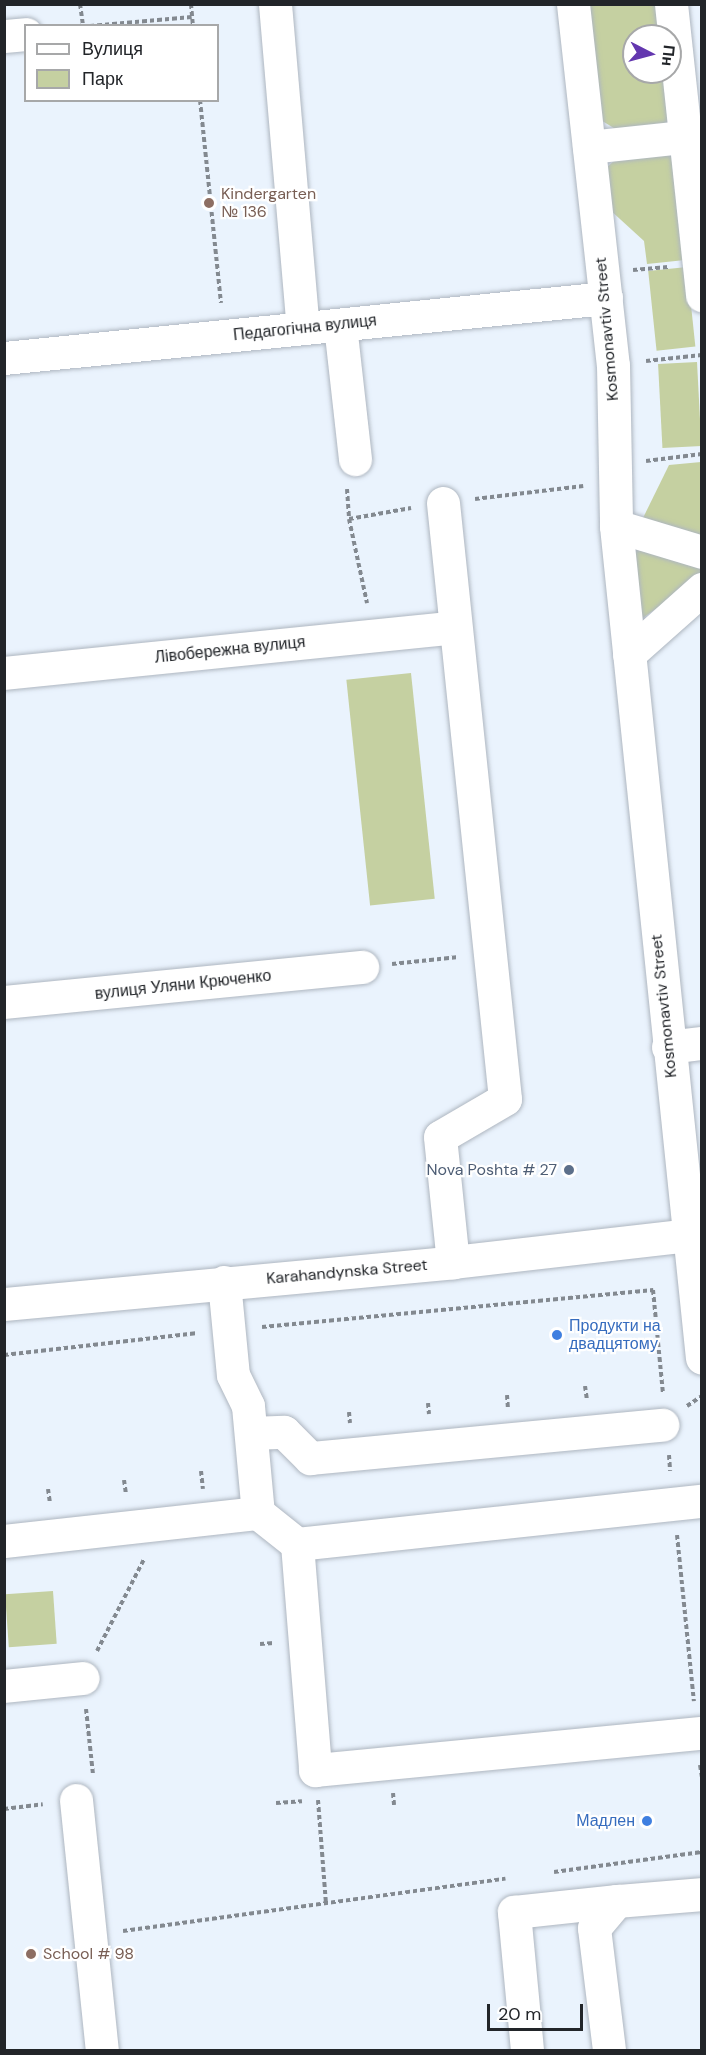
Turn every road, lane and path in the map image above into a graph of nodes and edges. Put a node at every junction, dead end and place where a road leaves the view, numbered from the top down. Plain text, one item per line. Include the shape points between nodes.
1 (81, 4) edge
2 (191, 4) edge
3 (275, 4) edge
4 (573, 4) edge
5 (671, 4) edge
6 (192, 17) junction
7 (83, 24) edge
8 (113, 24) edge
9 (193, 24) edge
10 (24, 34) edge
11 (4, 36) edge
12 (200, 102) edge
13 (693, 136) edge
14 (589, 147) junction
15 (700, 279) edge
16 (605, 286) junction
17 (340, 325) junction
18 (303, 328) junction
19 (224, 337) junction
20 (702, 355) edge
21 (4, 358) edge
22 (613, 365) junction
23 (702, 454) edge
24 (355, 459) joint
25 (616, 474) junction
26 (443, 503) junction
27 (350, 519) junction
28 (615, 526) junction
29 (702, 552) edge
30 (702, 589) edge
31 (455, 627) junction
32 (374, 635) junction
33 (629, 654) junction
34 (4, 673) edge
35 (489, 954) junction
36 (362, 967) joint
37 (4, 1002) edge
38 (702, 1043) edge
39 (668, 1047) junction
40 (688, 1235) junction
41 (453, 1262) junction
42 (224, 1282) junction
43 (653, 1290) dead end
44 (4, 1304) edge
45 (228, 1330) junction
46 (4, 1355) edge
47 (702, 1358) edge
48 (662, 1425) dead end
49 (251, 1433) junction
50 (702, 1500) edge
51 (258, 1513) junction
52 (4, 1540) edge
53 (297, 1544) junction
54 (83, 1678) dead end
55 (4, 1686) edge
56 (702, 1733) edge
57 (316, 1784) junction
58 (76, 1800) joint
59 (276, 1803) dead end
60 (4, 1809) edge
61 (702, 1852) edge
62 (549, 1873) dead end
63 (514, 1877) dead end
64 (702, 1894) edge
65 (617, 1901) junction
66 (326, 1903) junction
67 (90, 1936) junction
68 (102, 2050) edge
69 (527, 2050) edge
70 (609, 2050) edge

1 - 7 path
2 - 6 path
3 - 18 street
4 - 14 street, Kosmonavtiv Street
5 - 13 street
6 - 8 path
6 - 9 path
10 - 11 street
12 - 19 path
13 - 14 street
13 - 15 street
14 - 16 street, Kosmonavtiv Street
15 - 16 path
16 - 17 street, Педагогічна вулиця
16 - 22 street, Kosmonavtiv Street
17 - 18 street, Педагогічна вулиця
17 - 24 street
18 - 19 street, Педагогічна вулиця
19 - 21 street, Педагогічна вулиця
20 - 22 path
22 - 25 street, Kosmonavtiv Street
23 - 25 path
24 - 27 path via 345,470
25 - 26 path
25 - 28 street, Kosmonavtiv Street
26 - 27 path
26 - 31 street
27 - 32 path
28 - 29 street
28 - 33 street, Kosmonavtiv Street
30 - 33 street
31 - 32 street, Лівобережна вулиця
31 - 35 street
32 - 34 street, Лівобережна вулиця
33 - 39 street, Kosmonavtiv Street
35 - 36 path
35 - 41 street via 504,1099 440,1137
36 - 37 street, вулиця Уляни Крюченко
38 - 39 street
39 - 40 street, Kosmonavtiv Street
40 - 41 street, Karahandynska Street
40 - 47 street, Kosmonavtiv Street
41 - 42 street, Karahandynska Street
42 - 44 street, Karahandynska Street
42 - 45 street
43 - 45 path
45 - 46 path
45 - 49 street via 233,1375 248,1406
48 - 49 street via 310,1458 285,1432
49 - 51 street
50 - 53 street
51 - 52 street
51 - 53 street
53 - 57 street
54 - 55 street
56 - 57 street
57 - 59 path
57 - 66 path
58 - 60 path
58 - 67 street
61 - 62 path
63 - 66 path
64 - 65 street
65 - 69 street via 514,1912
65 - 70 street via 594,1928
66 - 67 path
67 - 68 street

